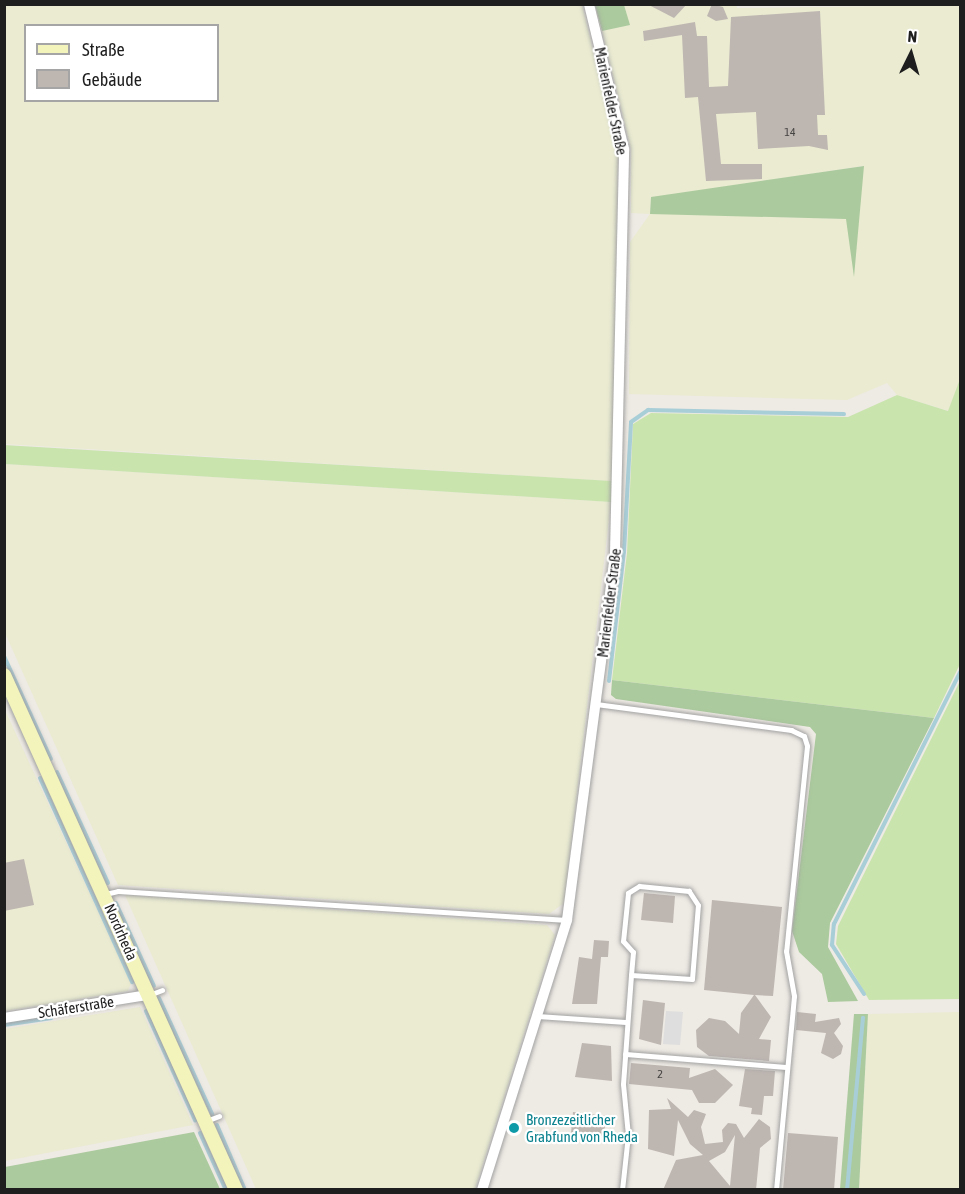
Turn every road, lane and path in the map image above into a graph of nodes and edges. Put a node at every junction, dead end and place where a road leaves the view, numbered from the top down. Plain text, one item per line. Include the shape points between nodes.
1 (589, 4) edge
2 (4, 675) edge
3 (596, 704) junction
4 (105, 894) junction
5 (567, 920) junction
6 (631, 975) junction
7 (162, 990) dead end
8 (148, 995) junction
9 (536, 1016) junction
10 (4, 1018) edge
11 (627, 1022) junction
12 (625, 1054) junction
13 (786, 1067) junction
14 (236, 1190) edge
15 (482, 1190) edge
16 (622, 1190) edge
17 (776, 1190) edge

1 - 3 street, Marienfelder Straße via 624,159 615,553
2 - 4 main road, Nordrheda
3 - 5 street, Marienfelder Straße
3 - 13 lane via 790,730 804,736 807,746 786,951 794,996
4 - 5 lane via 118,891
4 - 8 main road, Nordrheda
5 - 9 street, Marienfelder Straße
6 - 6 lane via 692,979 698,905 689,891 639,886 628,893 623,941 633,952
6 - 11 lane
7 - 8 lane
8 - 10 street, Schäferstraße
8 - 14 main road, Nordrheda via 212,1119
9 - 11 lane
9 - 15 street, Marienfelder Straße
11 - 12 lane
12 - 13 lane
12 - 16 lane via 622,1084 628,1135
13 - 17 lane

